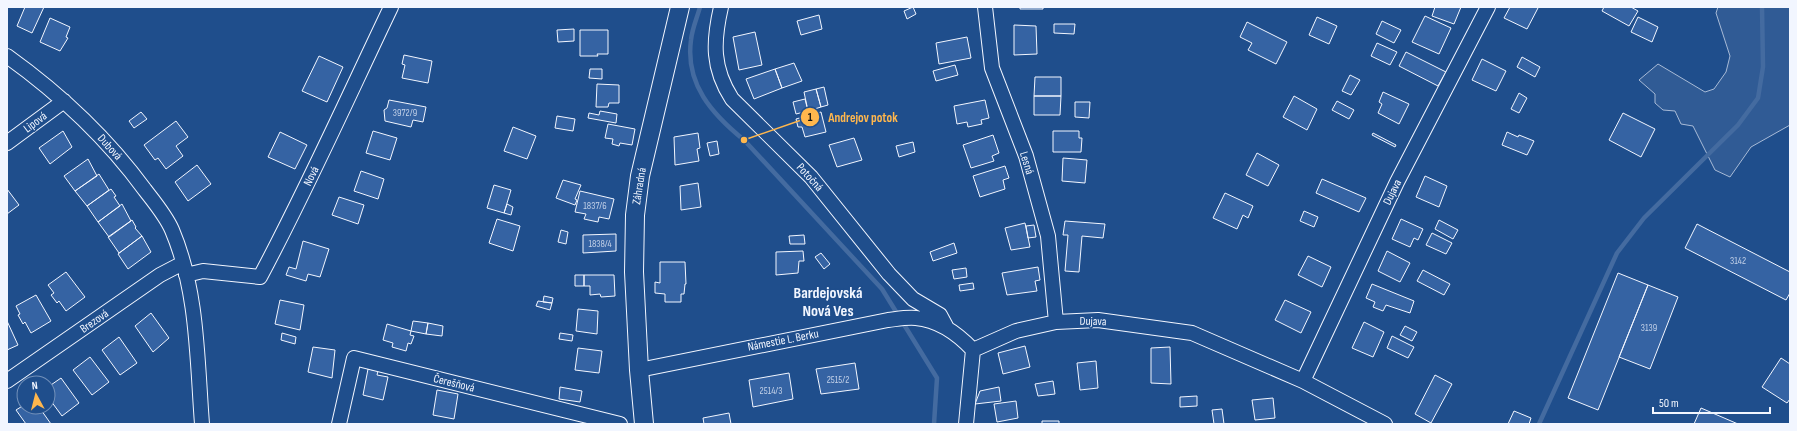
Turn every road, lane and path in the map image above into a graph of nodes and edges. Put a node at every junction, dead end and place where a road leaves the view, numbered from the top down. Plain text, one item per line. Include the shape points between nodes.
1 (391, 7) edge
2 (680, 7) edge
3 (721, 7) edge
4 (985, 7) edge
5 (1488, 7) edge
6 (7, 56) edge
7 (64, 101) junction
8 (7, 144) edge
9 (184, 269) junction
10 (1056, 322) junction
11 (947, 328) junction
12 (973, 350) junction
13 (639, 370) junction
14 (7, 381) edge
15 (1303, 381) junction
16 (202, 424) edge
17 (339, 424) edge
18 (620, 424) edge
19 (644, 424) edge
20 (966, 424) edge
21 (1385, 424) edge

1 - 9 street, Nová via 260,277
2 - 13 street, Záhradná via 640,176 635,215 634,272
3 - 11 street, Potočná via 716,56 723,85 732,99 811,177 889,274 913,299 940,316
4 - 10 street, Lesná via 992,68 1026,156 1048,236
5 - 15 street, Dujava via 1396,182
6 - 7 street, Dubová
7 - 8 street, Lipová
7 - 9 street, Dubová via 106,141 156,205 172,229
9 - 14 street, Brezová via 160,275
9 - 16 street via 195,333
10 - 12 street, Dujava via 1016,331
10 - 15 street, Dujava via 1098,320 1192,333
11 - 12 street, Námestie L. Berku
11 - 13 street, Námestie L. Berku via 916,318 888,320
12 - 20 street
13 - 19 street
15 - 21 street, Dujava
17 - 18 street, Čerešňová via 354,358

